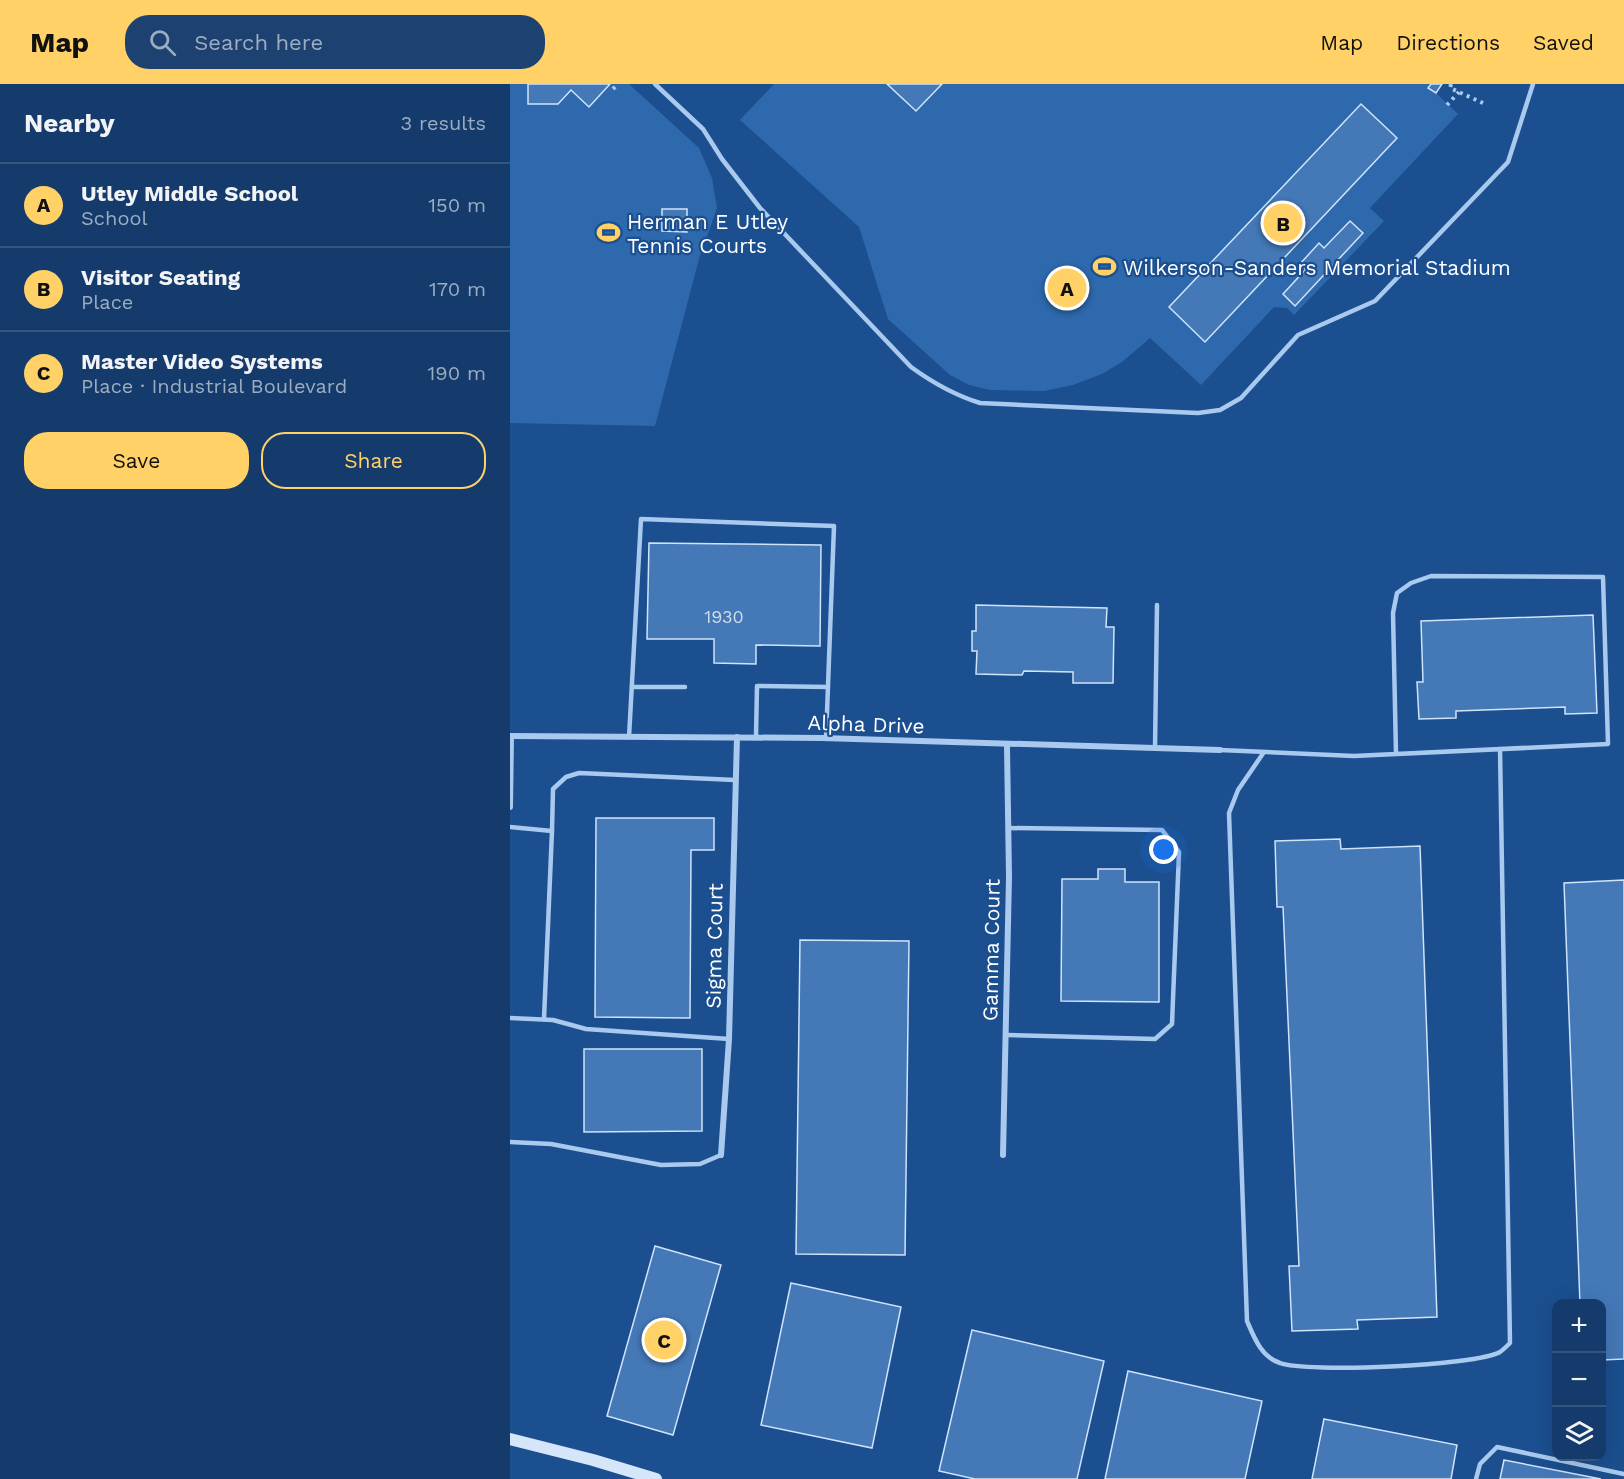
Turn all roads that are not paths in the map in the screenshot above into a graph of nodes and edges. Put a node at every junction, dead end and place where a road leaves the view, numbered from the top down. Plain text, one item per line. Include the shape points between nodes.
1 (655, 84) edge
2 (1533, 84) edge
3 (1157, 604) dead end
4 (632, 687) junction
5 (685, 687) dead end
6 (828, 687) junction
7 (511, 736) edge
8 (629, 737) junction
9 (737, 737) junction
10 (756, 737) junction
11 (826, 739) junction
12 (1007, 746) junction
13 (1155, 748) junction
14 (1500, 749) junction
15 (1220, 750) joint
16 (1263, 752) junction
17 (1396, 754) junction
18 (735, 780) junction
19 (510, 807) edge
20 (510, 827) edge
21 (1008, 828) junction
22 (552, 831) junction
23 (510, 1018) edge
24 (544, 1019) junction
25 (1006, 1035) junction
26 (729, 1039) junction
27 (510, 1142) edge
28 (721, 1155) joint
29 (1003, 1155) dead end
30 (510, 1439) edge
31 (1624, 1474) edge
32 (635, 1476) edge
33 (656, 1479) edge
34 (1476, 1479) edge

1 - 2 lane via 703,129 722,159 786,237 928,380 953,395 980,403 1198,413 1220,410 1240,398 1298,335 1375,301 1508,162
3 - 13 lane
4 - 5 lane
4 - 6 lane via 641,519 834,526
4 - 8 lane
6 - 10 lane via 757,686
6 - 11 lane
7 - 8 street, Alpha Drive
7 - 19 street
8 - 9 street, Alpha Drive
9 - 10 street, Alpha Drive
9 - 18 street, Sigma Court
10 - 11 street, Alpha Drive
11 - 12 street, Alpha Drive
12 - 13 street, Alpha Drive
12 - 21 street, Gamma Court
13 - 15 street, Alpha Drive
14 - 16 lane via 1510,1343 1500,1353 1433,1365 1306,1368 1278,1363 1257,1345 1247,1321 1229,813 1238,790
14 - 17 lane
14 - 17 lane via 1608,744 1602,577 1431,576 1397,593 1393,613
15 - 16 lane
16 - 17 lane
18 - 22 lane via 579,773 566,777 553,789
18 - 26 street, Sigma Court
20 - 22 lane
21 - 25 street, Gamma Court
21 - 25 lane via 1162,830 1179,852 1172,1024 1155,1039
22 - 24 lane
23 - 24 lane
24 - 26 lane via 586,1029
25 - 29 street, Gamma Court
26 - 28 street, Sigma Court
27 - 28 lane via 551,1144 661,1165 700,1164
30 - 32 street
31 - 34 lane via 1497,1447 1480,1464
32 - 33 street

